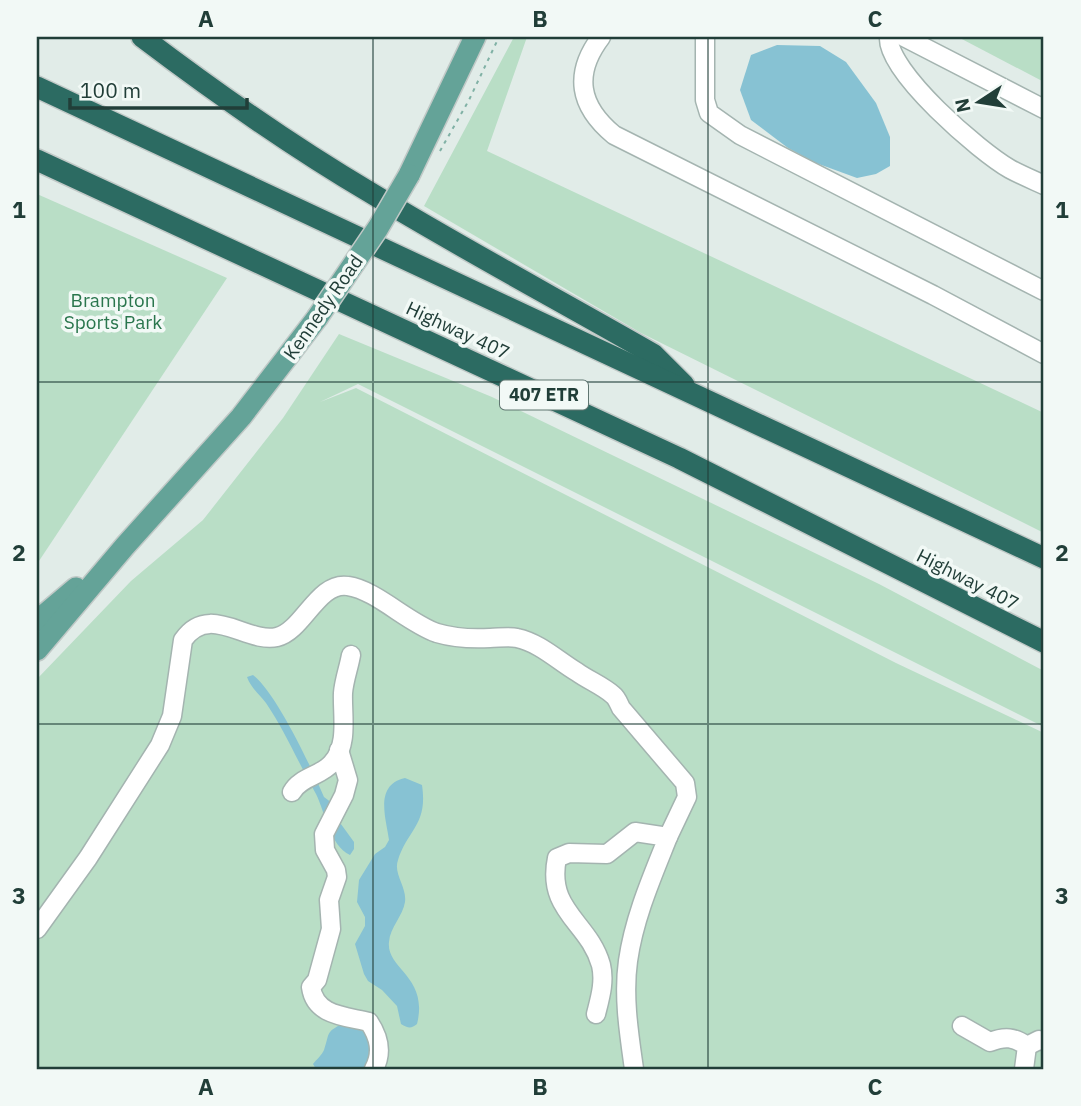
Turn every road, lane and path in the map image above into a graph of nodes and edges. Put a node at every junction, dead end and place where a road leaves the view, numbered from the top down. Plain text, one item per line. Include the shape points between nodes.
1 (142, 37) edge
2 (475, 37) edge
3 (499, 37) edge
4 (601, 37) edge
5 (705, 37) edge
6 (889, 37) edge
7 (904, 37) edge
8 (37, 87) edge
9 (1044, 109) edge
10 (436, 158) dead end
11 (37, 160) edge
12 (1044, 185) edge
13 (1044, 291) edge
14 (1044, 354) edge
15 (693, 394) junction
16 (125, 546) junction
17 (1044, 558) edge
18 (37, 621) edge
19 (1044, 642) edge
20 (37, 650) edge
21 (351, 654) dead end
22 (340, 750) junction
23 (292, 792) dead end
24 (668, 837) junction
25 (37, 929) edge
26 (596, 1014) dead end
27 (962, 1026) dead end
28 (1036, 1044) edge
29 (374, 1069) edge
30 (634, 1069) edge
31 (1024, 1069) edge

1 - 15 highway via 209,88 371,194 653,354
2 - 16 main road, Kennedy Road, bridge via 410,175 317,318 241,417
3 - 10 path
4 - 14 lane via 587,62 584,91 598,121 614,135
5 - 13 lane via 709,113 740,135
6 - 12 lane via 901,69 975,145 1010,170
7 - 9 lane
8 - 15 highway
11 - 19 highway, Highway 407 / 407 ETR via 678,457
15 - 17 highway
16 - 18 main road, Kennedy Road
16 - 20 main road, Kennedy Road
21 - 22 lane via 343,691
22 - 23 lane via 332,764
22 - 29 lane via 348,780 324,834 325,850 337,877 329,900 331,929 317,981 311,987 323,1010 369,1021 379,1049
24 - 25 lane via 687,797 685,783 614,695 540,647 515,638 468,638 437,632 370,594 341,586 329,591 285,635 259,638 221,624 200,627 187,635 172,716 160,745
24 - 26 lane via 635,832 607,854 569,853 558,858 558,896 593,946 601,966 603,982
24 - 30 lane via 637,921 628,962 627,1010
27 - 28 lane via 990,1042 1013,1038
28 - 31 lane

